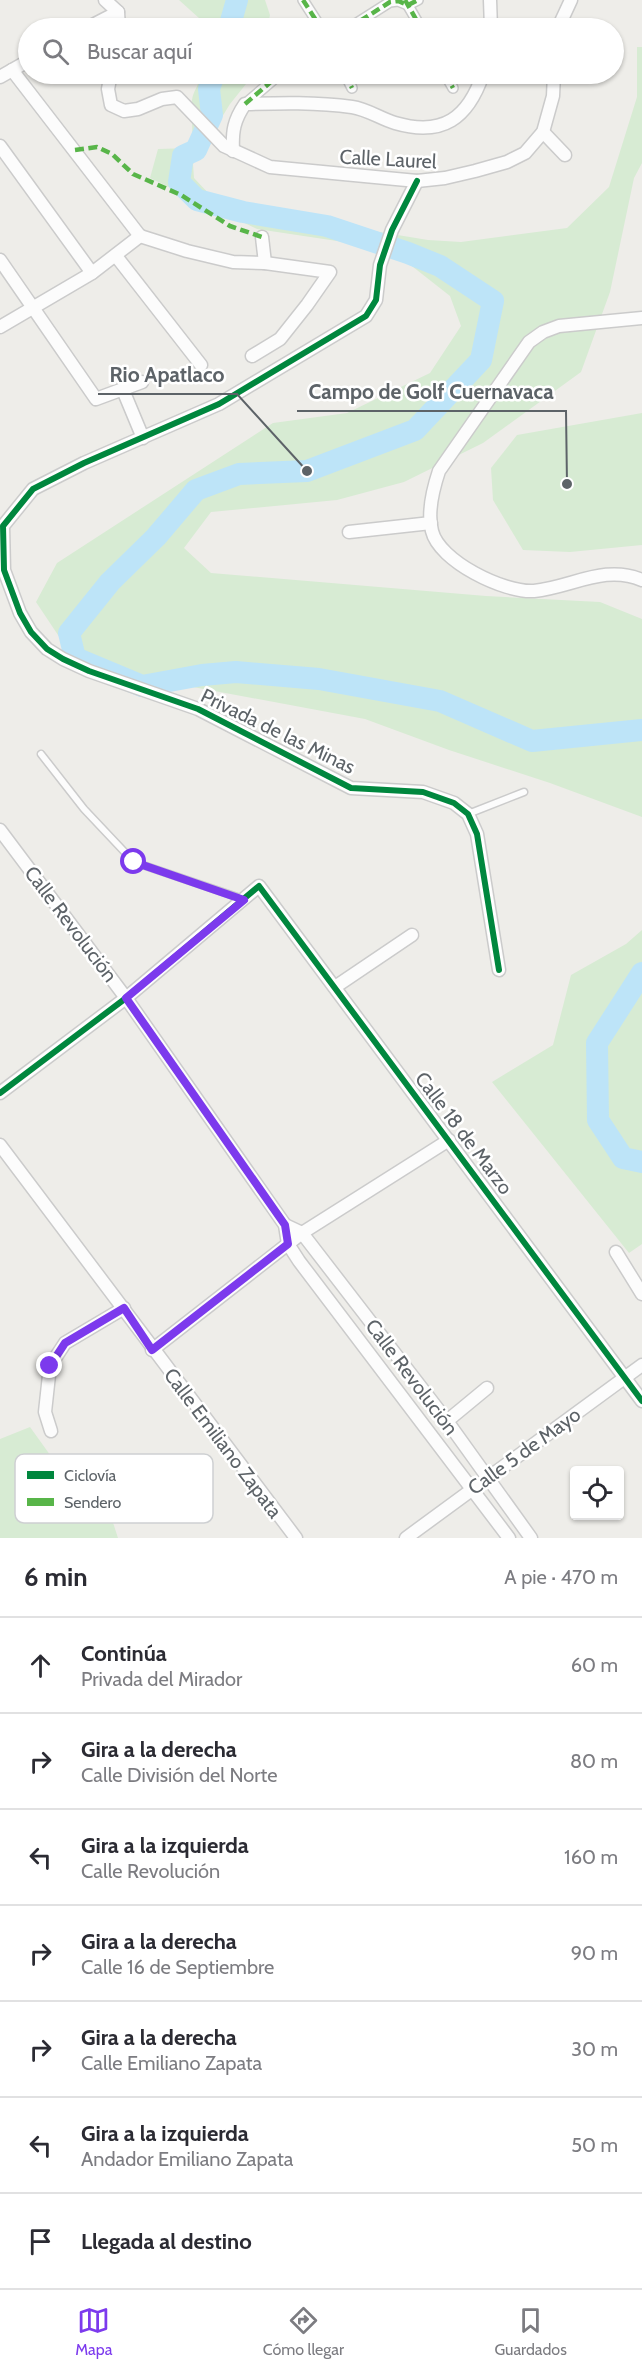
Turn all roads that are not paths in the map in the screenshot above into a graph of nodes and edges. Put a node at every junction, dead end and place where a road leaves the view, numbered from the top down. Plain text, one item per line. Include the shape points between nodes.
1 (105, 0) edge
2 (303, 0) edge
3 (418, 0) edge
4 (490, 0) edge
5 (572, 0) edge
6 (407, 2) edge
7 (118, 12) junction
8 (106, 18) edge
9 (118, 18) edge
10 (315, 18) edge
11 (365, 18) edge
12 (416, 18) edge
13 (491, 18) edge
14 (563, 18) edge
15 (18, 67) edge
16 (12, 70) junction
17 (0, 77) edge
18 (18, 78) edge
19 (23, 84) edge
20 (109, 84) edge
21 (268, 84) edge
22 (350, 84) edge
23 (451, 84) edge
24 (478, 84) edge
25 (554, 84) edge
26 (352, 88) dead end
27 (453, 88) dead end
28 (245, 104) junction
29 (543, 132) junction
30 (0, 146) edge
31 (233, 151) junction
32 (565, 155) dead end
33 (417, 181) junction
34 (140, 236) junction
35 (262, 237) dead end
36 (116, 256) junction
37 (0, 260) edge
38 (265, 262) junction
39 (92, 273) junction
40 (33, 306) junction
41 (642, 318) edge
42 (0, 327) edge
43 (252, 356) dead end
44 (201, 365) dead end
45 (142, 381) dead end
46 (123, 390) junction
47 (142, 438) junction
48 (431, 523) junction
49 (349, 532) dead end
50 (642, 580) edge
51 (41, 754) dead end
52 (524, 792) dead end
53 (468, 814) junction
54 (0, 830) edge
55 (244, 900) junction
56 (412, 935) dead end
57 (500, 970) dead end
58 (335, 987) junction
59 (126, 998) junction
60 (0, 1093) edge
61 (449, 1140) junction
62 (0, 1145) edge
63 (285, 1225) junction
64 (302, 1233) junction
65 (288, 1244) junction
66 (616, 1252) dead end
67 (642, 1294) edge
68 (124, 1308) junction
69 (152, 1350) junction
70 (642, 1365) edge
71 (625, 1377) junction
72 (487, 1388) dead end
73 (642, 1401) edge
74 (447, 1421) junction
75 (51, 1431) dead end
76 (486, 1478) junction
77 (472, 1488) junction
78 (296, 1538) edge
79 (406, 1538) edge
80 (509, 1538) edge
81 (531, 1538) edge

1 - 7 street
2 - 10 street
3 - 6 street
4 - 13 street
5 - 14 street
6 - 11 street via 390,2
6 - 12 street
7 - 8 street
7 - 9 street
15 - 16 street
16 - 17 street
16 - 18 street
19 - 34 street
20 - 31 street, Calle Laurel via 111,105 124,111 177,97 216,139
21 - 28 street
22 - 26 street
23 - 27 street
24 - 28 street via 467,108 450,123 422,127 397,123 354,107
25 - 29 street, Calle Laurel
28 - 31 street via 235,119
29 - 32 street
29 - 33 street, Calle Laurel via 525,153 507,162 446,178
30 - 39 street
31 - 33 street, Calle Laurel via 270,166
33 - 47 street, Privada de las Minas via 392,230 380,265 376,300 366,316 219,404
34 - 36 street
34 - 38 street via 233,262
35 - 38 street
36 - 39 street
36 - 44 street
37 - 40 street
38 - 43 street via 330,272 280,339
39 - 40 street
40 - 42 street
40 - 46 street via 96,399
41 - 48 street via 559,326 529,342 439,471 432,492
45 - 46 street
46 - 47 street
47 - 53 street, Privada de las Minas via 33,489 3,526 4,570 31,632 63,659 198,709 351,788 423,792 454,803
48 - 49 street
48 - 50 street via 432,532 448,556 495,583 532,591 605,573
51 - 55 lane via 84,809 134,862
52 - 53 lane
53 - 57 street via 477,834
54 - 59 street, Calle Revolución
55 - 58 street, Calle 18 de Marzo via 259,886
55 - 59 street
56 - 58 street
58 - 61 street, Calle 18 de Marzo
59 - 60 street
59 - 63 street, Calle Revolución
61 - 64 street
61 - 71 street, Calle 18 de Marzo
62 - 68 street, Calle Emiliano Zapata
63 - 64 street, Calle Revolución
63 - 65 street, Calle Revolución
64 - 65 street
64 - 74 street, Calle Revolución
65 - 69 street
65 - 77 street, Calle Revolución
66 - 67 street
68 - 69 street, Calle Emiliano Zapata
68 - 75 street via 65,1343 50,1366 45,1412
69 - 78 street, Calle Emiliano Zapata
70 - 71 street, Calle 5 de Mayo
71 - 73 street, Calle 18 de Marzo
71 - 76 street, Calle 5 de Mayo
72 - 74 street
74 - 76 street, Calle Revolución
76 - 77 street, Calle 5 de Mayo
76 - 81 street, Calle Revolución
77 - 79 street, Calle 5 de Mayo
77 - 80 street, Calle Revolución

